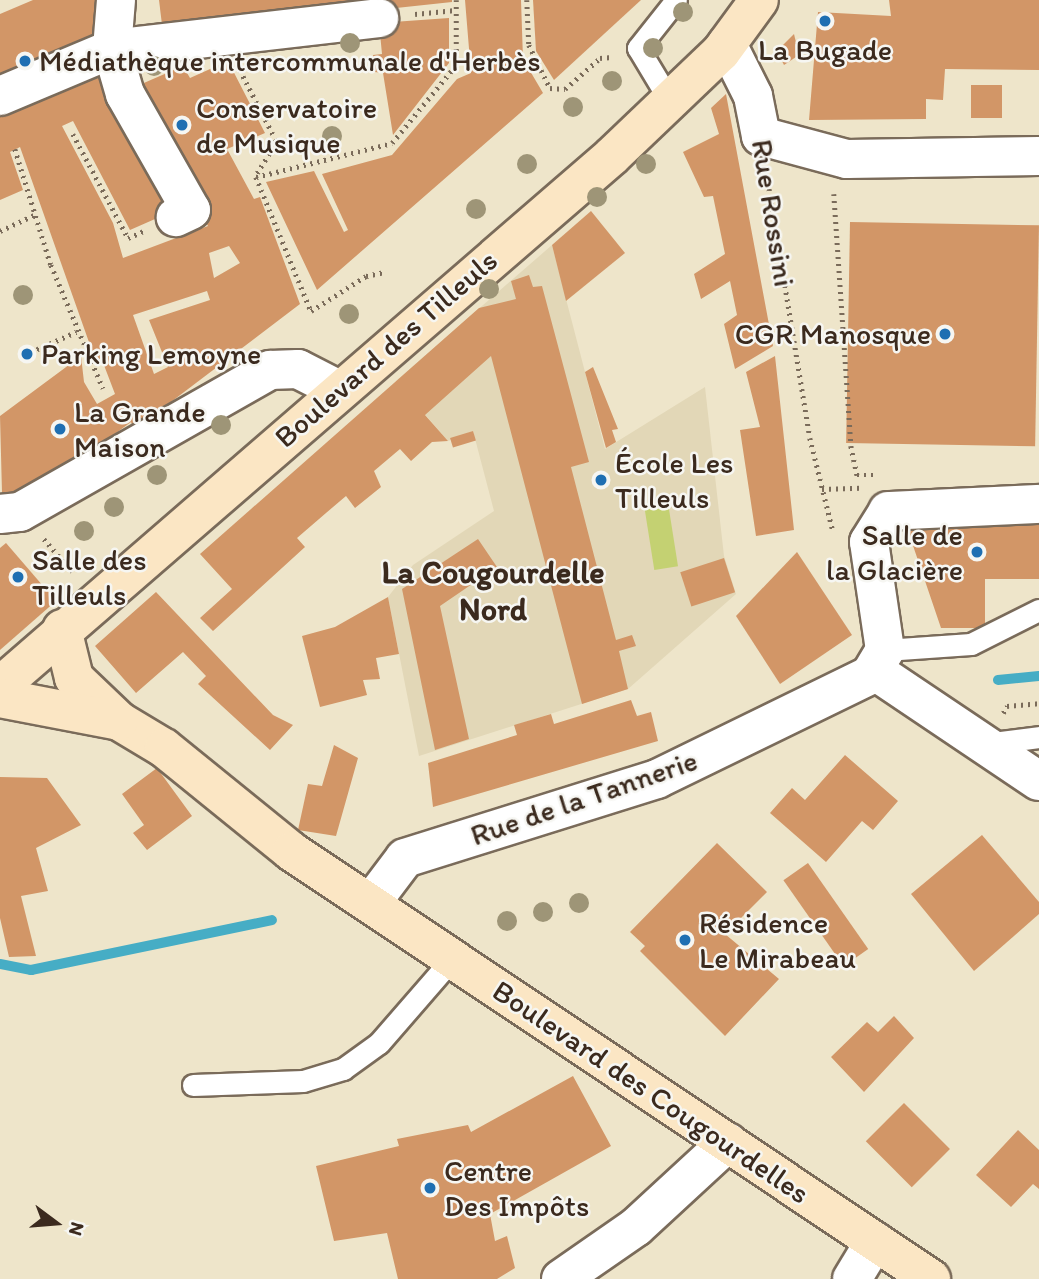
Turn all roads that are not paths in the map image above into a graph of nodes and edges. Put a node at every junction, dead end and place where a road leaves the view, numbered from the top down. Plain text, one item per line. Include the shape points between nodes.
1 (116, 0) edge
2 (676, 0) edge
3 (759, 0) edge
4 (379, 18) dead end
5 (112, 49) junction
6 (716, 57) junction
7 (0, 96) edge
8 (670, 101) junction
9 (1039, 156) edge
10 (176, 217) dead end
11 (339, 390) junction
12 (1039, 504) edge
13 (0, 514) edge
14 (1039, 610) edge
15 (62, 629) junction
16 (880, 661) junction
17 (0, 686) edge
18 (0, 698) edge
19 (118, 722) junction
20 (993, 730) junction
21 (1039, 737) edge
22 (1039, 781) edge
23 (372, 903) junction
24 (452, 959) junction
25 (193, 1086) dead end
26 (727, 1142) junction
27 (875, 1241) junction
28 (561, 1279) edge
29 (852, 1279) edge
30 (931, 1279) edge

1 - 5 street
2 - 8 lane via 641,41 638,54
3 - 6 street, Boulevard des Tilleuls
4 - 5 street
5 - 7 street
5 - 10 street via 125,94 191,210
6 - 8 street, Boulevard des Tilleuls
6 - 9 street, Rue Rossini via 753,96 761,136 832,157
8 - 11 street, Boulevard des Tilleuls
11 - 13 street via 298,369 270,370 20,512
11 - 15 street, Boulevard des Tilleuls
12 - 16 street via 916,506 878,520 870,554
14 - 16 lane via 979,642
15 - 17 street, Boulevard des Tilleuls
15 - 19 street via 74,678
16 - 20 street
16 - 23 street, Rue de la Tannerie via 657,779 405,858
18 - 19 street
19 - 23 street via 164,748 290,851
20 - 21 lane
20 - 22 street
23 - 24 street, Boulevard des Cougourdelles
24 - 25 lane via 379,1043 343,1069 303,1081
24 - 26 street, Boulevard des Cougourdelles
26 - 27 street, Boulevard des Cougourdelles
26 - 28 street via 636,1227
27 - 29 street
27 - 30 street, Boulevard des Cougourdelles

